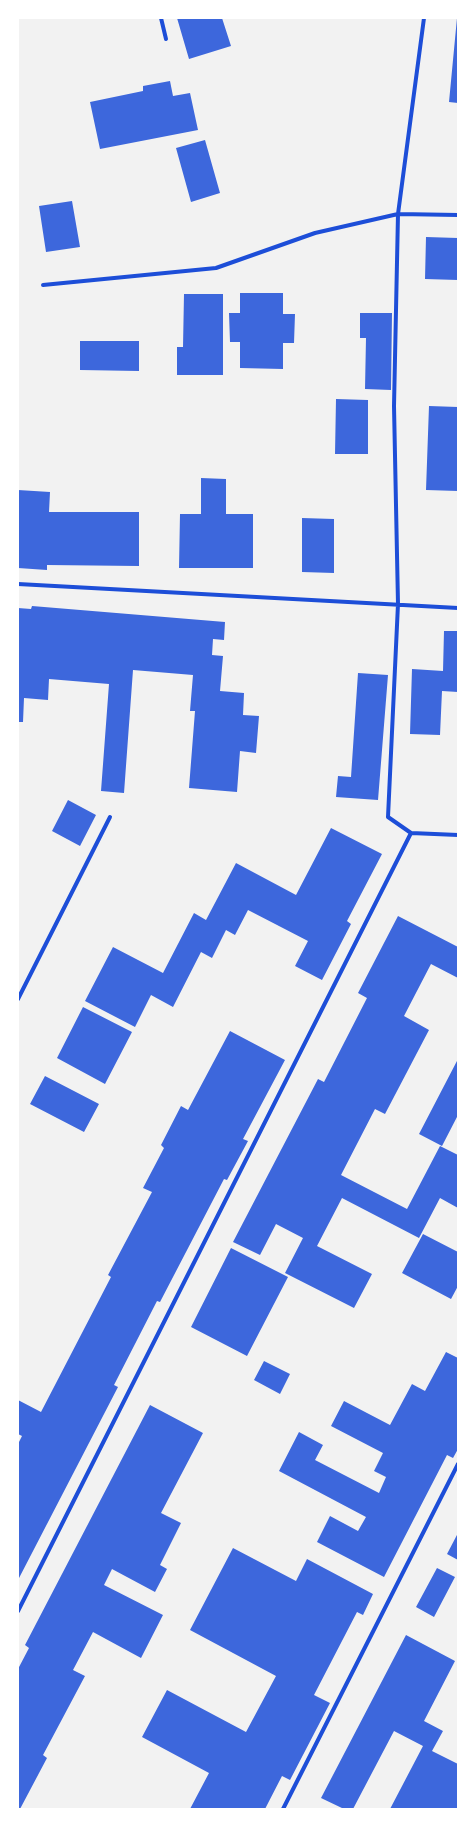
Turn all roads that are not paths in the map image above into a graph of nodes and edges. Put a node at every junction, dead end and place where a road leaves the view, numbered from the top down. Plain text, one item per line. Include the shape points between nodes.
1 (161, 18) edge
2 (424, 18) edge
3 (166, 38) dead end
4 (398, 214) junction
5 (458, 215) edge
6 (43, 285) dead end
7 (18, 584) edge
8 (398, 604) junction
9 (458, 608) edge
10 (110, 818) dead end
11 (411, 833) junction
12 (458, 835) edge
13 (18, 999) edge
14 (458, 1464) edge
15 (18, 1611) edge
16 (283, 1809) edge

1 - 3 street
2 - 4 street
4 - 5 street
4 - 6 street via 316,232 216,268
4 - 8 street via 394,406
7 - 8 street
8 - 9 street
8 - 11 street via 388,817
10 - 13 street
11 - 12 street
11 - 15 street
14 - 16 street

